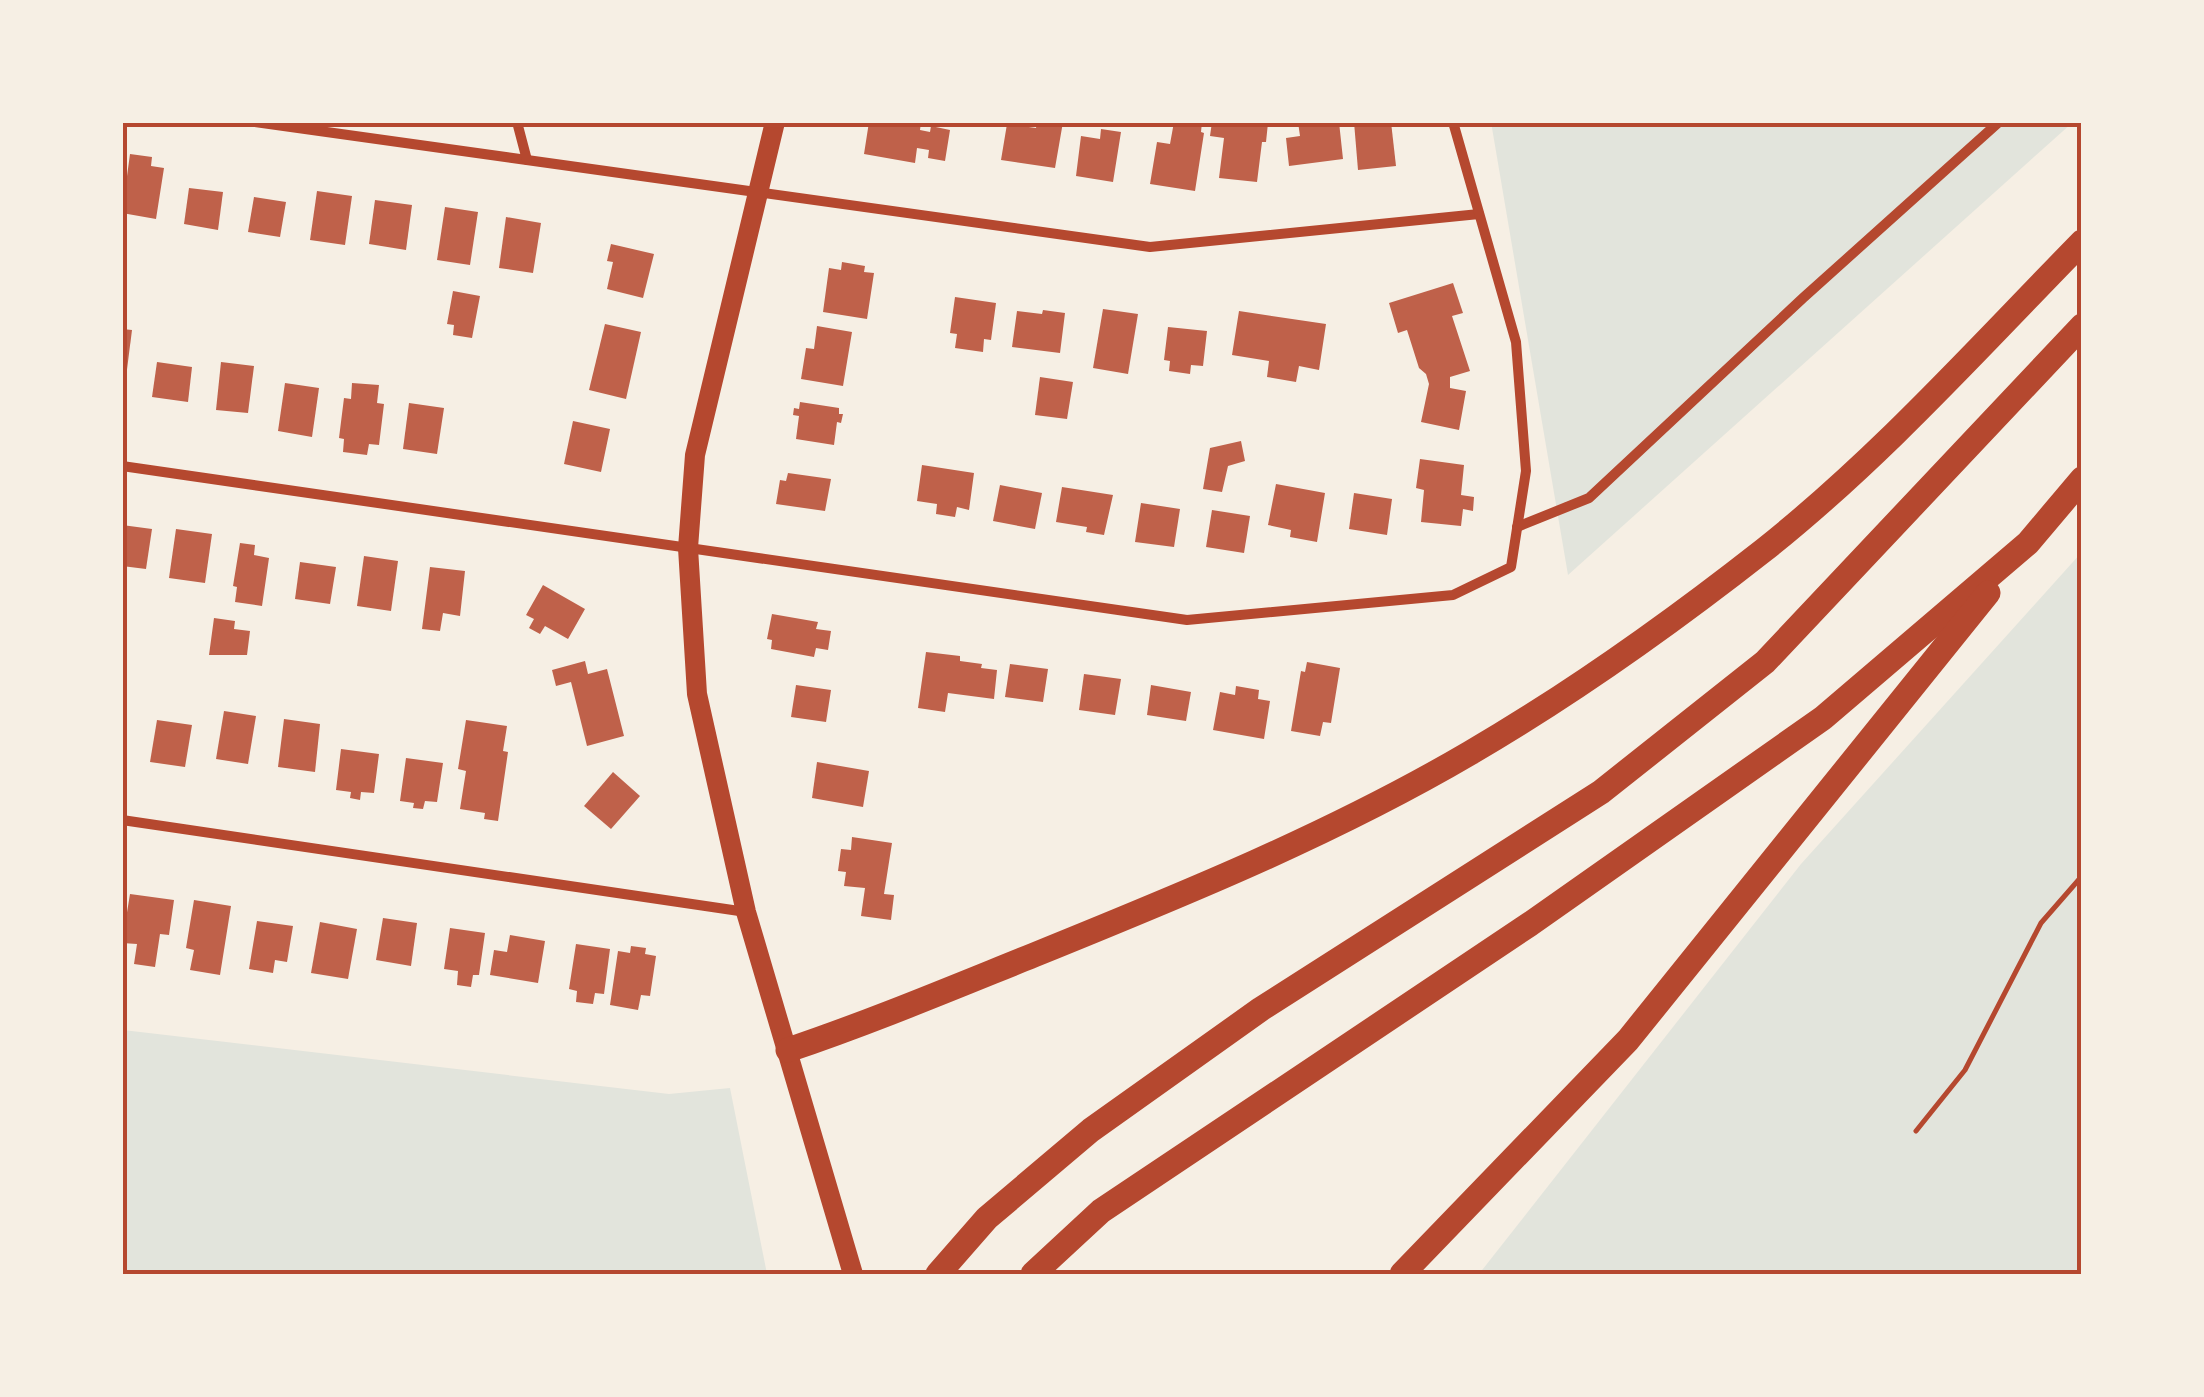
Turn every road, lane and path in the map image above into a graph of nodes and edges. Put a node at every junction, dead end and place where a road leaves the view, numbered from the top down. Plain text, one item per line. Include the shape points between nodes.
1 (254, 122) edge
2 (517, 122) edge
3 (774, 122) edge
4 (1454, 122) edge
5 (1999, 122) edge
6 (528, 160) junction
7 (757, 192) junction
8 (1478, 214) junction
9 (2082, 242) edge
10 (2082, 326) edge
11 (122, 466) edge
12 (2082, 479) edge
13 (1518, 527) junction
14 (2028, 543) junction
15 (688, 548) junction
16 (122, 820) edge
17 (2082, 876) edge
18 (746, 912) junction
19 (788, 1050) junction
20 (1916, 1131) dead end
21 (853, 1274) edge
22 (938, 1274) edge
23 (1033, 1274) edge
24 (1402, 1274) edge

1 - 6 street
2 - 6 street
3 - 7 main road
4 - 8 street
5 - 13 street via 1589,498
6 - 7 street
7 - 8 street via 1150,247
7 - 15 main road via 695,455
8 - 13 street via 1516,342 1526,471
9 - 19 highway via 1818,504 1563,696 1469,754 1286,846 1159,904
10 - 22 highway via 1765,662 1602,792 1261,1008 1092,1130 988,1218
11 - 15 street
12 - 14 highway
13 - 15 street via 1511,567 1453,595 1187,620
14 - 23 highway via 1822,718 1530,924 1102,1211
14 - 24 highway via 1628,1040
15 - 18 main road via 697,694
16 - 18 street
17 - 20 path via 2041,922 1965,1070
18 - 19 main road
19 - 21 main road

